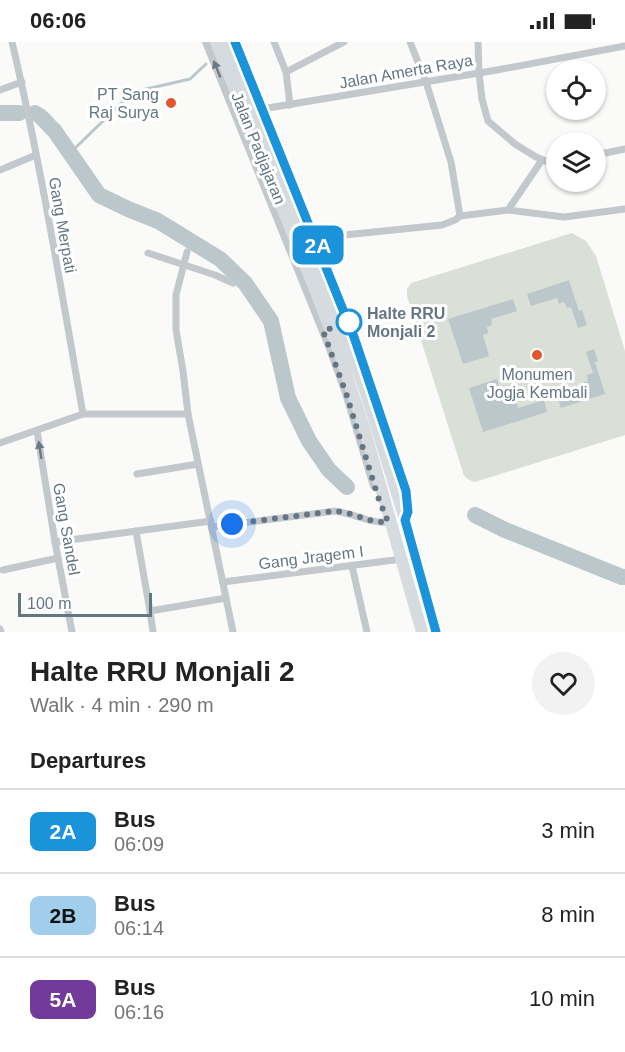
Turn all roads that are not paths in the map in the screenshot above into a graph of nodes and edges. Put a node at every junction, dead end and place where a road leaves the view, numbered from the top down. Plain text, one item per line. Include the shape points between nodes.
1 (12, 42) edge
2 (206, 42) edge
3 (216, 42) edge
4 (227, 42) edge
5 (235, 42) edge
6 (274, 42) edge
7 (344, 42) edge
8 (410, 42) edge
9 (478, 42) edge
10 (625, 46) edge
11 (286, 72) junction
12 (479, 73) junction
13 (22, 82) junction
14 (426, 82) junction
15 (0, 90) edge
16 (290, 105) junction
17 (262, 109) junction
18 (625, 148) edge
19 (606, 153) edge
20 (36, 155) junction
21 (542, 160) junction
22 (546, 161) edge
23 (0, 170) edge
24 (625, 209) edge
25 (508, 210) junction
26 (460, 216) junction
27 (315, 238) junction
28 (187, 252) dead end
29 (148, 253) dead end
30 (183, 265) junction
31 (233, 283) dead end
32 (310, 288) junction
33 (83, 414) junction
34 (188, 414) junction
35 (37, 431) junction
36 (0, 442) edge
37 (198, 464) junction
38 (137, 474) dead end
39 (405, 520) junction
40 (390, 523) junction
41 (211, 524) junction
42 (136, 531) junction
43 (55, 542) junction
44 (58, 558) junction
45 (402, 559) junction
46 (352, 566) junction
47 (3, 570) dead end
48 (223, 582) junction
49 (226, 598) junction
50 (150, 611) junction
51 (434, 626) edge
52 (72, 632) edge
53 (153, 632) edge
54 (233, 632) edge
55 (367, 632) edge
56 (422, 632) edge
57 (441, 632) edge

1 - 13 street, Gang Merpati
32 -> 2 street
3 - 32 highway, Jalan Padjajaran
4 - 39 highway, Jalan Padjajaran via 347,339
5 - 17 street
6 - 11 street
7 - 11 street
8 - 14 street
9 - 12 street
10 - 12 street, Jalan Amerta Raya
11 - 16 street
12 - 14 street, Jalan Amerta Raya
12 - 21 street via 488,121
13 - 15 street
13 - 20 street, Gang Merpati
14 - 16 street, Jalan Amerta Raya
14 - 26 street via 451,162
16 - 17 street, Jalan Amerta Raya
17 - 27 street
18 - 19 street
20 - 23 street
20 - 33 street, Gang Merpati
21 - 22 street
21 - 25 street
24 - 25 street via 564,217
25 - 26 street
26 - 27 street via 442,225
27 - 39 street via 354,337 406,491
28 - 30 street
29 - 30 street
30 - 31 street
30 - 34 street via 176,295 176,330
32 - 40 highway, Jalan Padjajaran via 344,368
33 - 34 street
33 - 35 street
34 - 37 street
35 - 36 street
43 -> 35 street, Gang Sandel
37 - 38 street
37 - 41 street
39 - 40 highway
39 - 51 highway, Jalan Padjajaran
40 - 41 street via 335,511
40 - 45 highway, Jalan Padjajaran
41 - 42 street
41 - 48 street
42 - 43 street
42 - 50 street
43 - 44 street, Gang Sandel
44 - 47 street
44 - 52 street, Gang Sandel
45 - 46 street, Gang Jragem I
45 - 56 highway, Jalan Padjajaran
46 - 48 street, Gang Jragem I
46 - 55 street
48 - 49 street
49 - 50 street
49 - 54 street
50 - 53 street
51 - 57 highway, Jalan Padjajaran

